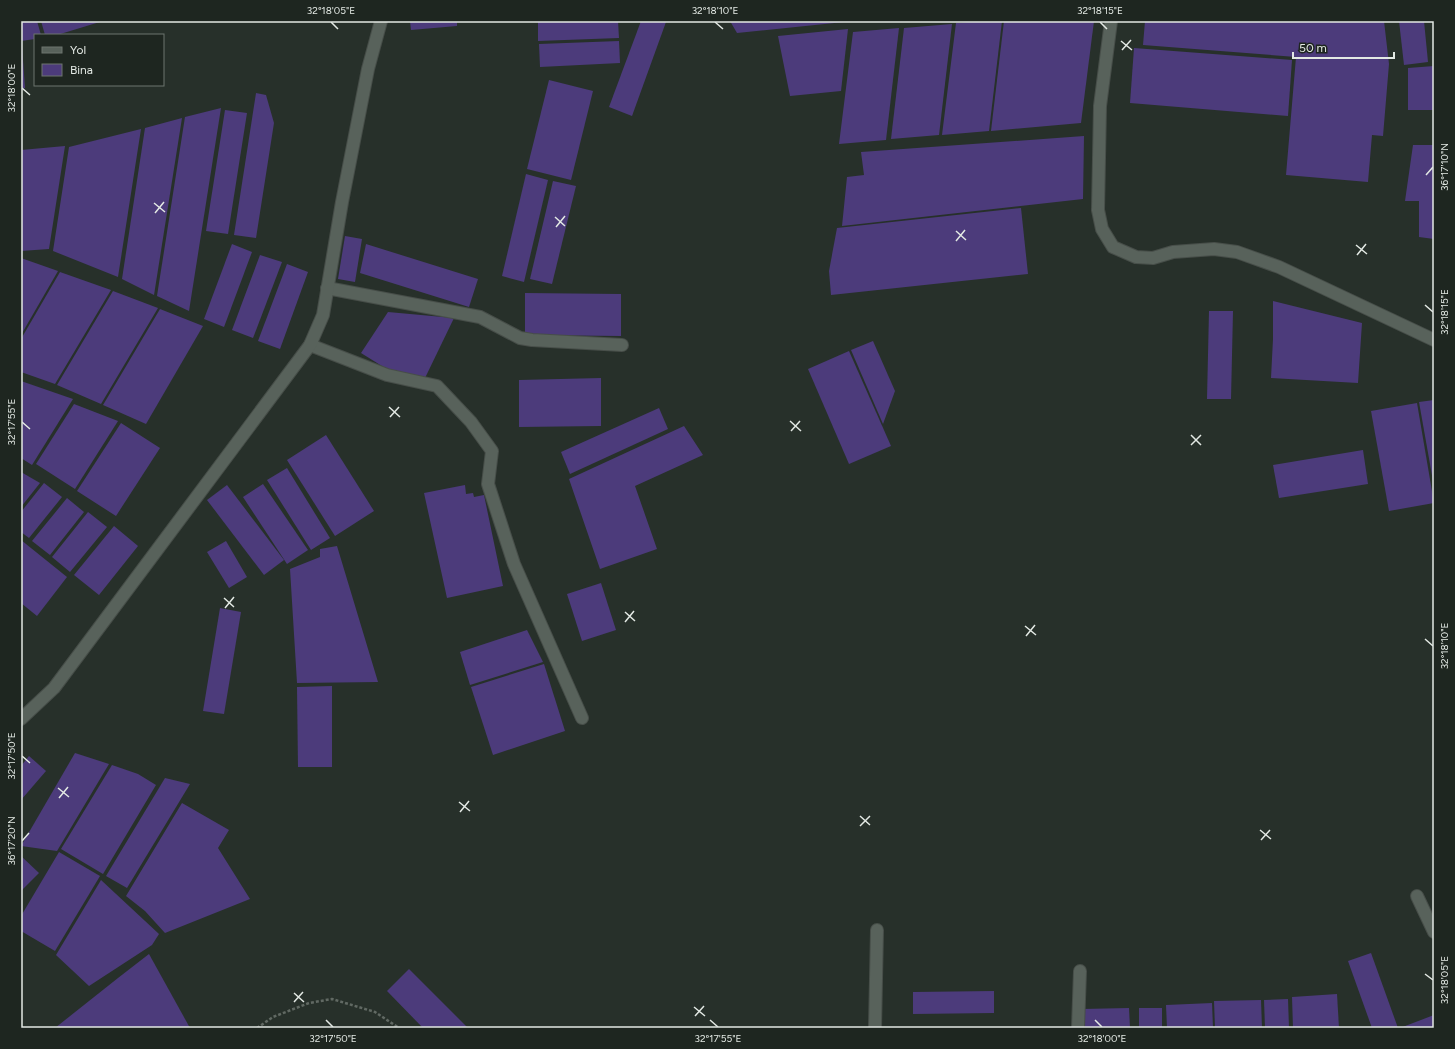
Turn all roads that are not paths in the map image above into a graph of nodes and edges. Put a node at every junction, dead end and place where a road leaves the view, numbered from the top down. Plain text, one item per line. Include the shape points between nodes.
1 (381, 21) edge
2 (1111, 21) edge
3 (327, 288) junction
4 (1434, 340) edge
5 (310, 345) junction
6 (622, 345) dead end
7 (582, 718) dead end
8 (21, 719) edge
9 (1417, 896) dead end
10 (877, 930) dead end
11 (1434, 932) edge
12 (1080, 971) dead end
13 (875, 1028) edge
14 (1078, 1028) edge

1 - 3 street via 368,69
2 - 4 street via 1100,106 1098,210 1102,229 1113,247 1136,257 1153,258 1173,252 1214,249 1237,252 1279,268
3 - 5 street via 323,315
3 - 6 street via 480,317 520,338
5 - 7 street via 387,376 437,386 471,422 492,451 488,484 514,564
5 - 8 street via 54,688
9 - 11 street
10 - 13 street
12 - 14 street

